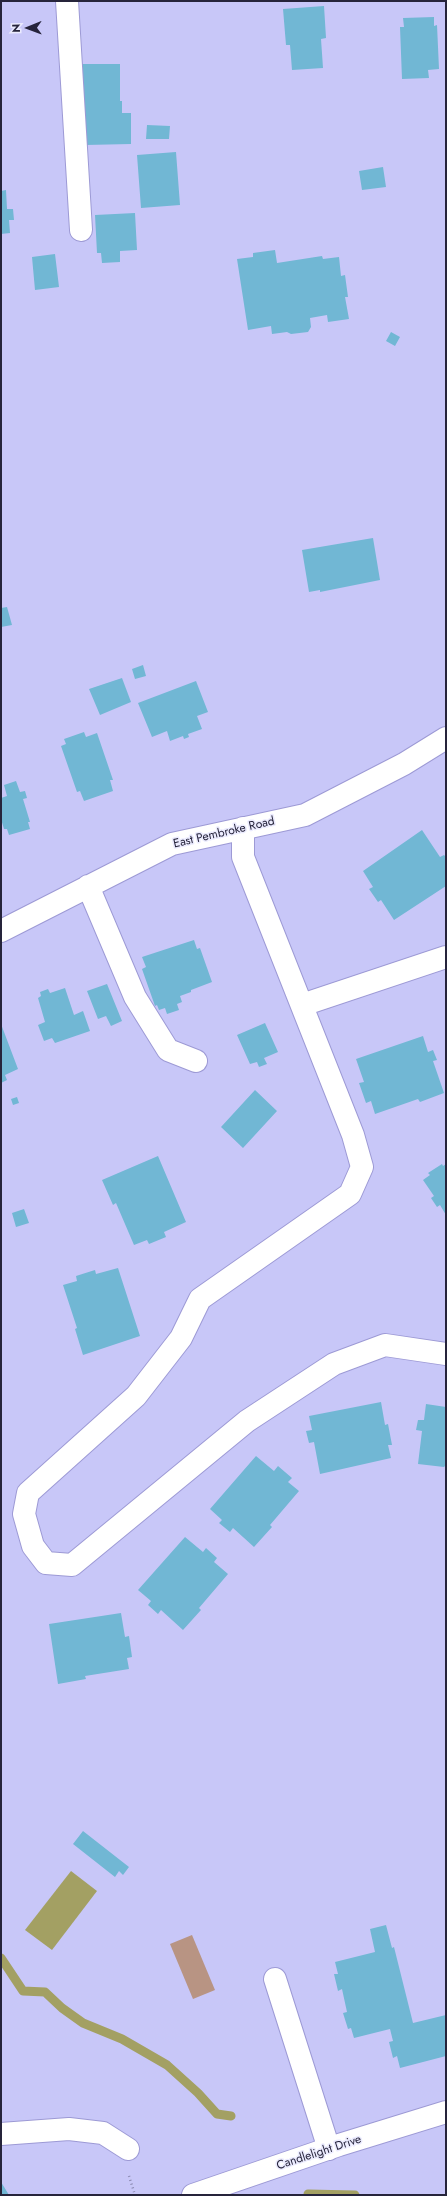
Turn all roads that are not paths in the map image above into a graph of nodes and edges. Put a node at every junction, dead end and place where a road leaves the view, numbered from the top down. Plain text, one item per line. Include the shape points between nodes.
1 (67, 1) edge
2 (81, 230) dead end
3 (446, 738) edge
4 (243, 828) junction
5 (88, 886) junction
6 (1, 931) edge
7 (446, 957) edge
8 (302, 1005) junction
9 (196, 1062) dead end
10 (446, 1354) edge
11 (275, 1979) dead end
12 (446, 2112) edge
13 (1, 2134) edge
14 (128, 2149) dead end
15 (329, 2149) junction
16 (193, 2195) edge

1 - 2 street
3 - 4 street, East Pembroke Road via 404,764 305,815
4 - 5 street, East Pembroke Road via 172,844
4 - 8 street via 243,857
5 - 6 street, East Pembroke Road
5 - 9 street via 134,997 168,1050
7 - 8 street
8 - 10 street via 353,1135 362,1167 350,1194 200,1300 181,1338 136,1396 28,1493 24,1514 33,1546 46,1563 72,1565 246,1421 334,1364 385,1345
11 - 15 street
12 - 15 street, Candlelight Drive
13 - 14 street via 69,2129 96,2132 103,2133
15 - 16 street, Candlelight Drive

